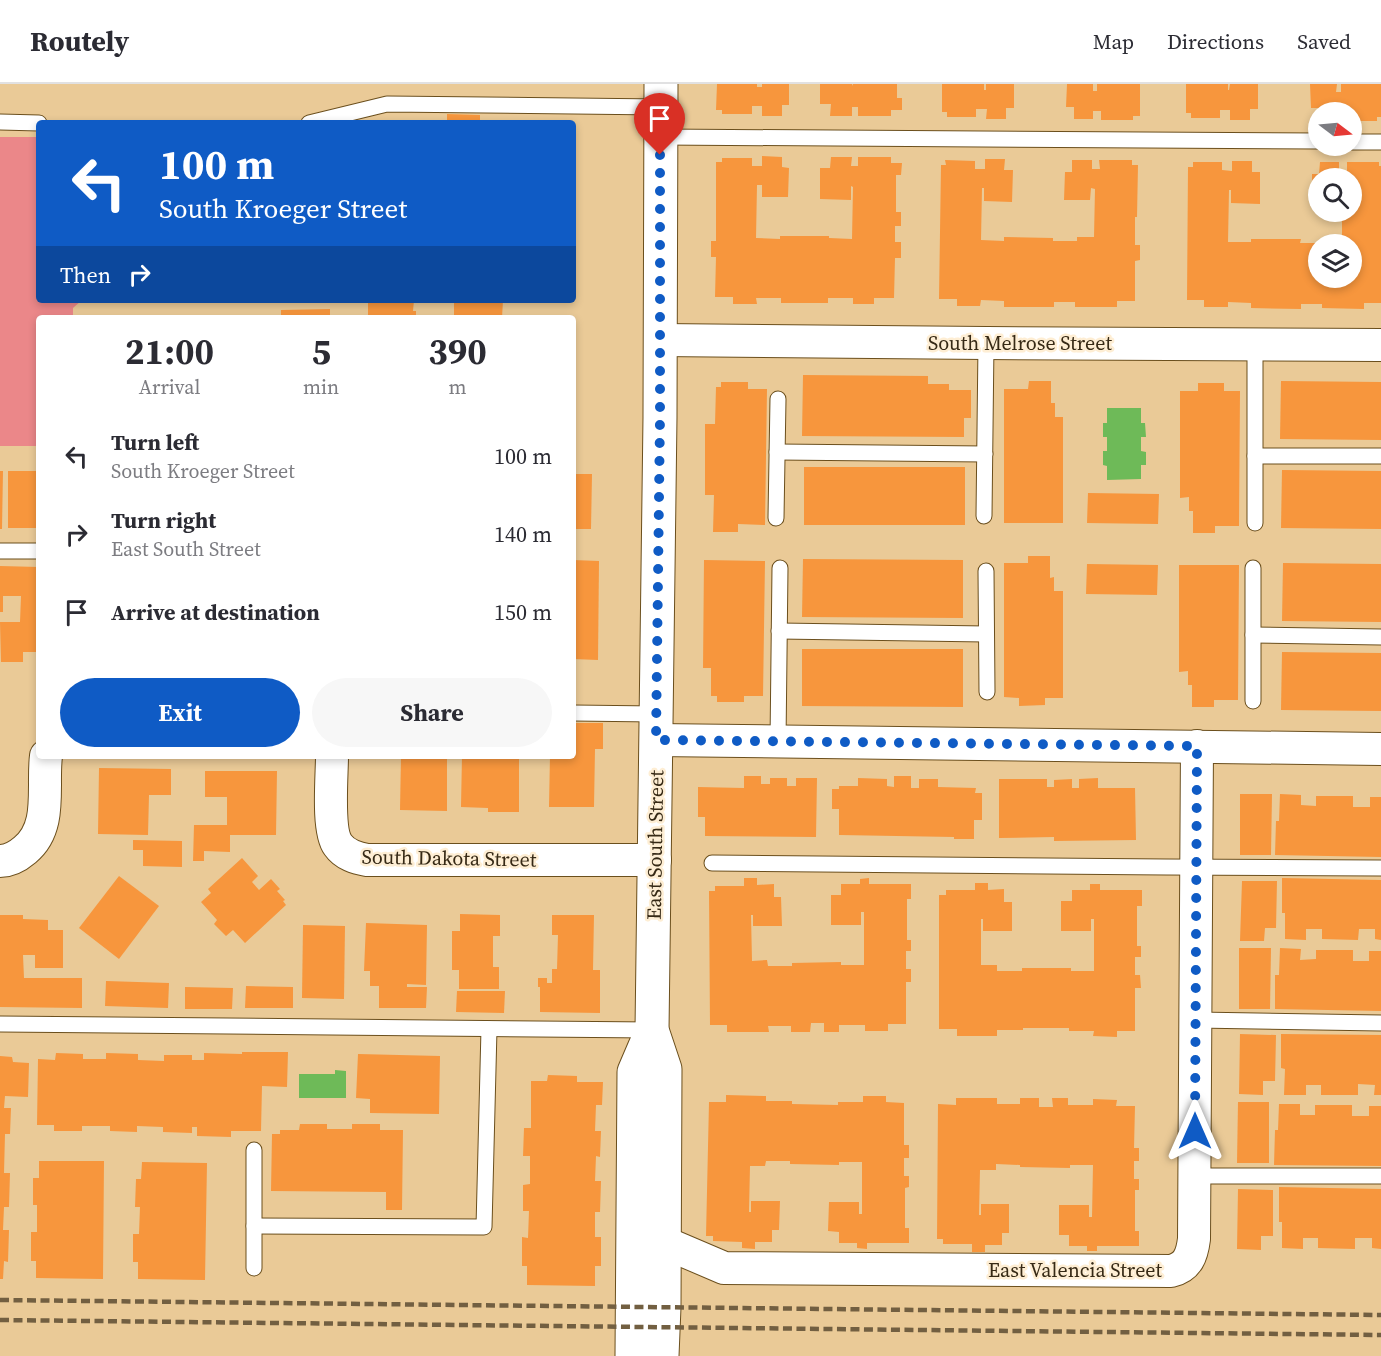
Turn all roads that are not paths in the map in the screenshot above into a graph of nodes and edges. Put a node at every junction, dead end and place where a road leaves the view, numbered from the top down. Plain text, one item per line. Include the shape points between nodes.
1 (661, 109) edge
2 (321, 120) edge
3 (0, 122) edge
4 (36, 123) edge
5 (1308, 141) edge
6 (1362, 142) edge
7 (1381, 142) edge
8 (660, 340) junction
9 (986, 343) junction
10 (1255, 344) junction
11 (1381, 345) edge
12 (778, 399) dead end
13 (777, 452) junction
14 (985, 454) junction
15 (1255, 456) junction
16 (1381, 456) edge
17 (984, 516) dead end
18 (776, 518) dead end
19 (1255, 523) dead end
20 (0, 550) edge
21 (36, 550) edge
22 (780, 568) dead end
23 (1253, 568) dead end
24 (986, 571) dead end
25 (779, 631) junction
26 (986, 634) junction
27 (1253, 635) junction
28 (1381, 637) edge
29 (987, 692) dead end
30 (1252, 701) dead end
31 (576, 714) edge
32 (656, 727) junction
33 (778, 742) junction
34 (1197, 746) junction
35 (1381, 749) edge
36 (46, 759) edge
37 (332, 759) edge
38 (655, 860) junction
39 (0, 861) edge
40 (712, 863) dead end
41 (1196, 867) junction
42 (1381, 868) edge
43 (1196, 1020) junction
44 (1381, 1023) edge
45 (0, 1024) edge
46 (489, 1029) junction
47 (652, 1030) junction
48 (254, 1150) dead end
49 (1194, 1176) junction
50 (1381, 1176) edge
51 (254, 1226) junction
52 (663, 1242) junction
53 (254, 1268) dead end
54 (632, 1356) edge
55 (662, 1356) edge

1 - 2 lane via 387,104
1 - 5 lane
1 - 8 street, East South Street
3 - 4 lane
6 - 7 lane
8 - 9 street, South Melrose Street
8 - 32 street, East South Street
9 - 10 street, South Melrose Street
9 - 14 lane
10 - 11 street, South Melrose Street
10 - 15 lane
12 - 13 lane
13 - 14 lane
13 - 18 lane
14 - 17 lane
15 - 16 lane
15 - 19 lane
20 - 21 lane
22 - 25 lane
23 - 27 lane
24 - 26 lane
25 - 26 lane
25 - 33 lane
26 - 29 lane
27 - 28 lane
27 - 30 lane
31 - 32 lane
32 - 33 street
32 - 38 street, East South Street
33 - 34 street
34 - 35 street
34 - 41 street, East Valencia Street
36 - 39 street via 44,809 38,835 19,855
37 - 38 street, South Dakota Street via 334,838 351,856 367,860
38 - 47 street, East South Street
40 - 41 lane
41 - 42 lane
41 - 43 street, East Valencia Street
43 - 44 lane
43 - 49 street, East Valencia Street
45 - 46 lane
46 - 47 lane
46 - 51 lane via 484,1227
47 - 52 street, East South Street via 665,1069
47 - 54 street, East South Street via 634,1072
48 - 51 lane
49 - 50 lane
49 - 52 street, East Valencia Street via 1193,1249 1185,1265 1171,1271 724,1268
51 - 53 lane
52 - 55 street, East South Street

